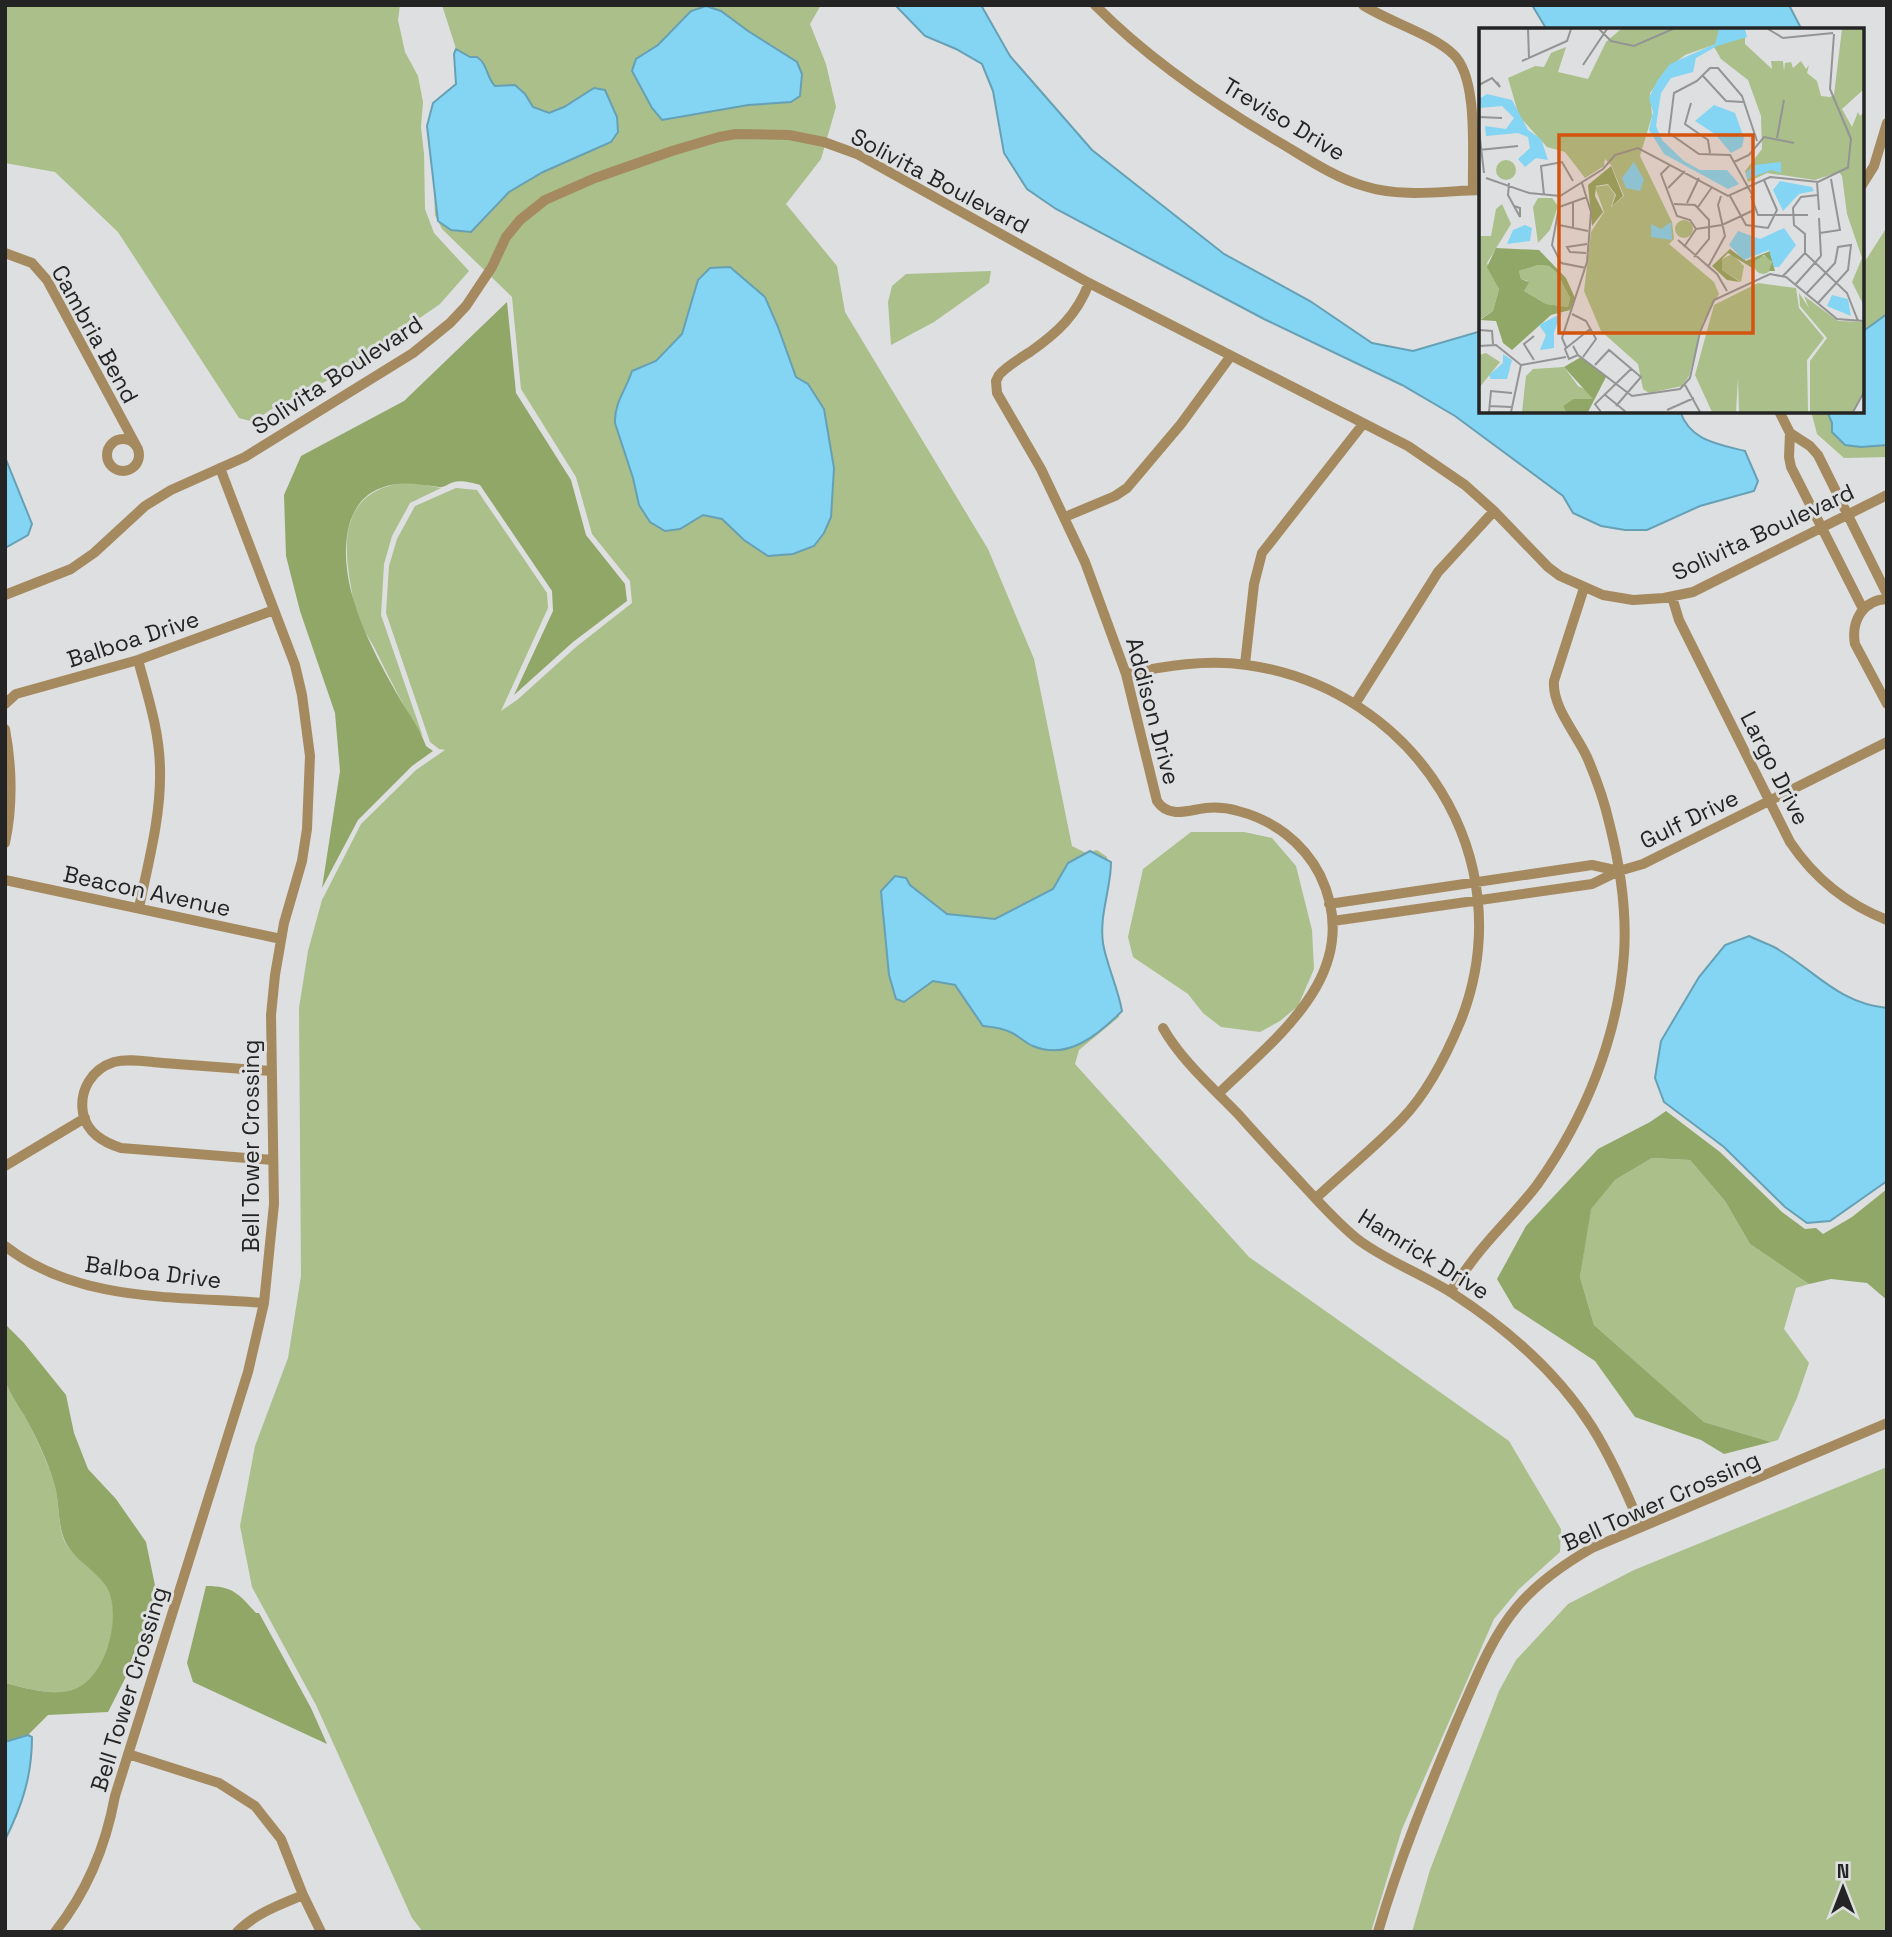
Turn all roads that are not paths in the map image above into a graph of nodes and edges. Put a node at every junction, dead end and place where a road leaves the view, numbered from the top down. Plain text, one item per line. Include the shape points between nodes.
1 (1096, 5) edge
2 (1363, 5) edge
3 (1887, 123) edge
4 (1864, 182) edge
5 (1477, 190) edge
6 (5, 253) edge
7 (1090, 284) junction
8 (1230, 357) junction
9 (1780, 413) edge
10 (1363, 424) junction
11 (1790, 433) junction
12 (138, 449) dead end
13 (220, 468) junction
14 (1887, 495) edge
15 (1494, 511) junction
16 (1847, 515) junction
17 (1065, 517) junction
18 (1821, 528) junction
19 (1584, 589) junction
20 (5, 595) edge
21 (1887, 596) edge
22 (1672, 597) junction
23 (1863, 609) junction
24 (274, 610) junction
25 (138, 660) junction
26 (1245, 664) junction
27 (1126, 674) junction
28 (5, 704) edge
29 (1355, 704) junction
30 (1887, 704) edge
31 (5, 729) edge
32 (1887, 742) edge
33 (1770, 801) junction
34 (5, 843) edge
35 (1619, 871) junction
36 (5, 880) edge
37 (1476, 882) junction
38 (1479, 899) junction
39 (1329, 904) junction
40 (139, 908) junction
41 (1887, 920) edge
42 (1333, 921) junction
43 (281, 939) junction
44 (1163, 1028) dead end
45 (271, 1071) junction
46 (1218, 1094) junction
47 (85, 1118) junction
48 (273, 1160) junction
49 (5, 1166) edge
50 (1316, 1198) junction
51 (5, 1246) edge
52 (1450, 1292) junction
53 (264, 1303) junction
54 (1887, 1423) edge
55 (1641, 1527) junction
56 (128, 1754) junction
57 (303, 1895) junction
58 (55, 1932) edge
59 (237, 1932) edge
60 (321, 1932) edge
61 (1378, 1932) edge

1 - 5 street, Treviso Drive via 1227,111 1314,163 1363,186 1395,193
2 - 5 street via 1434,42 1465,69
3 - 4 street via 1874,166
6 - 12 street, Cambria Bend via 32,263 47,280
7 - 8 street, Solivita Boulevard
7 - 13 street, Solivita Boulevard via 858,154 789,135 719,136 545,200 520,220 480,287 432,339 245,457
7 - 17 street, Addison Drive via 1067,323 996,381 997,393
8 - 10 street, Solivita Boulevard
8 - 17 street via 1127,488
9 - 11 street
10 - 15 street, Solivita Boulevard via 1438,465
10 - 26 street via 1262,553
11 - 16 street via 1814,450
11 - 18 street via 1790,462
13 - 20 street, Solivita Boulevard via 145,506 71,569
13 - 24 street, Bell Tower Crossing
14 - 16 street, Solivita Boulevard
15 - 19 street, Solivita Boulevard via 1548,567
15 - 29 street via 1438,572
16 - 18 street, Solivita Boulevard
16 - 21 street
17 - 27 street, Addison Drive
18 - 22 street, Solivita Boulevard via 1693,592
18 - 23 street
19 - 22 street, Solivita Boulevard via 1633,600
19 - 35 street via 1553,691 1597,783
21 - 23 street
22 - 33 street, Largo Drive via 1679,620
23 - 30 street via 1854,628 1855,644
24 - 25 street, Balboa Drive
24 - 43 street, Bell Tower Crossing via 295,665 310,756 302,861
25 - 28 street, Balboa Drive via 16,694
25 - 40 street via 155,724 160,769 158,815
26 - 27 street via 1177,665
26 - 29 street via 1307,680
27 - 39 street, Addison Drive via 1160,806 1179,813 1227,809 1270,823 1310,859
29 - 37 street via 1394,733 1429,773 1455,819
31 - 34 street via 11,778
32 - 33 street, Gulf Drive
33 - 35 street, Gulf Drive via 1643,864
33 - 41 street, Largo Drive via 1790,842 1810,868 1847,900
35 - 37 street, Gulf Drive via 1592,865
35 - 38 street, Gulf Drive via 1592,884
35 - 52 street via 1624,953 1612,1024 1588,1095 1565,1142 1535,1187
36 - 40 street, Beacon Avenue
37 - 38 street
37 - 39 street, Gulf Drive
38 - 42 street, Gulf Drive
38 - 50 street via 1470,990 1436,1071 1403,1118
39 - 42 street, Addison Drive
40 - 43 street, Beacon Avenue
42 - 46 street, Addison Drive via 1327,965 1308,1003
43 - 45 street, Bell Tower Crossing via 271,1016
44 - 46 street, Hamrick Drive
45 - 47 street via 119,1061 100,1069 86,1085
45 - 48 street, Bell Tower Crossing
46 - 50 street, Hamrick Drive
47 - 48 street via 96,1136 121,1148
47 - 49 street
48 - 53 street, Bell Tower Crossing via 272,1242
50 - 52 street, Hamrick Drive via 1374,1251
51 - 53 street, Balboa Drive via 43,1270 87,1286
52 - 55 street, Hamrick Drive via 1512,1337 1562,1387 1604,1448
53 - 56 street, Bell Tower Crossing via 248,1372
54 - 55 street, Bell Tower Crossing
55 - 61 street, Bell Tower Crossing via 1556,1570 1528,1595 1499,1632 1436,1771
56 - 57 street via 206,1778 244,1797 281,1839
56 - 58 street, Bell Tower Crossing via 104,1843 77,1901
57 - 59 street via 264,1911
57 - 60 street

